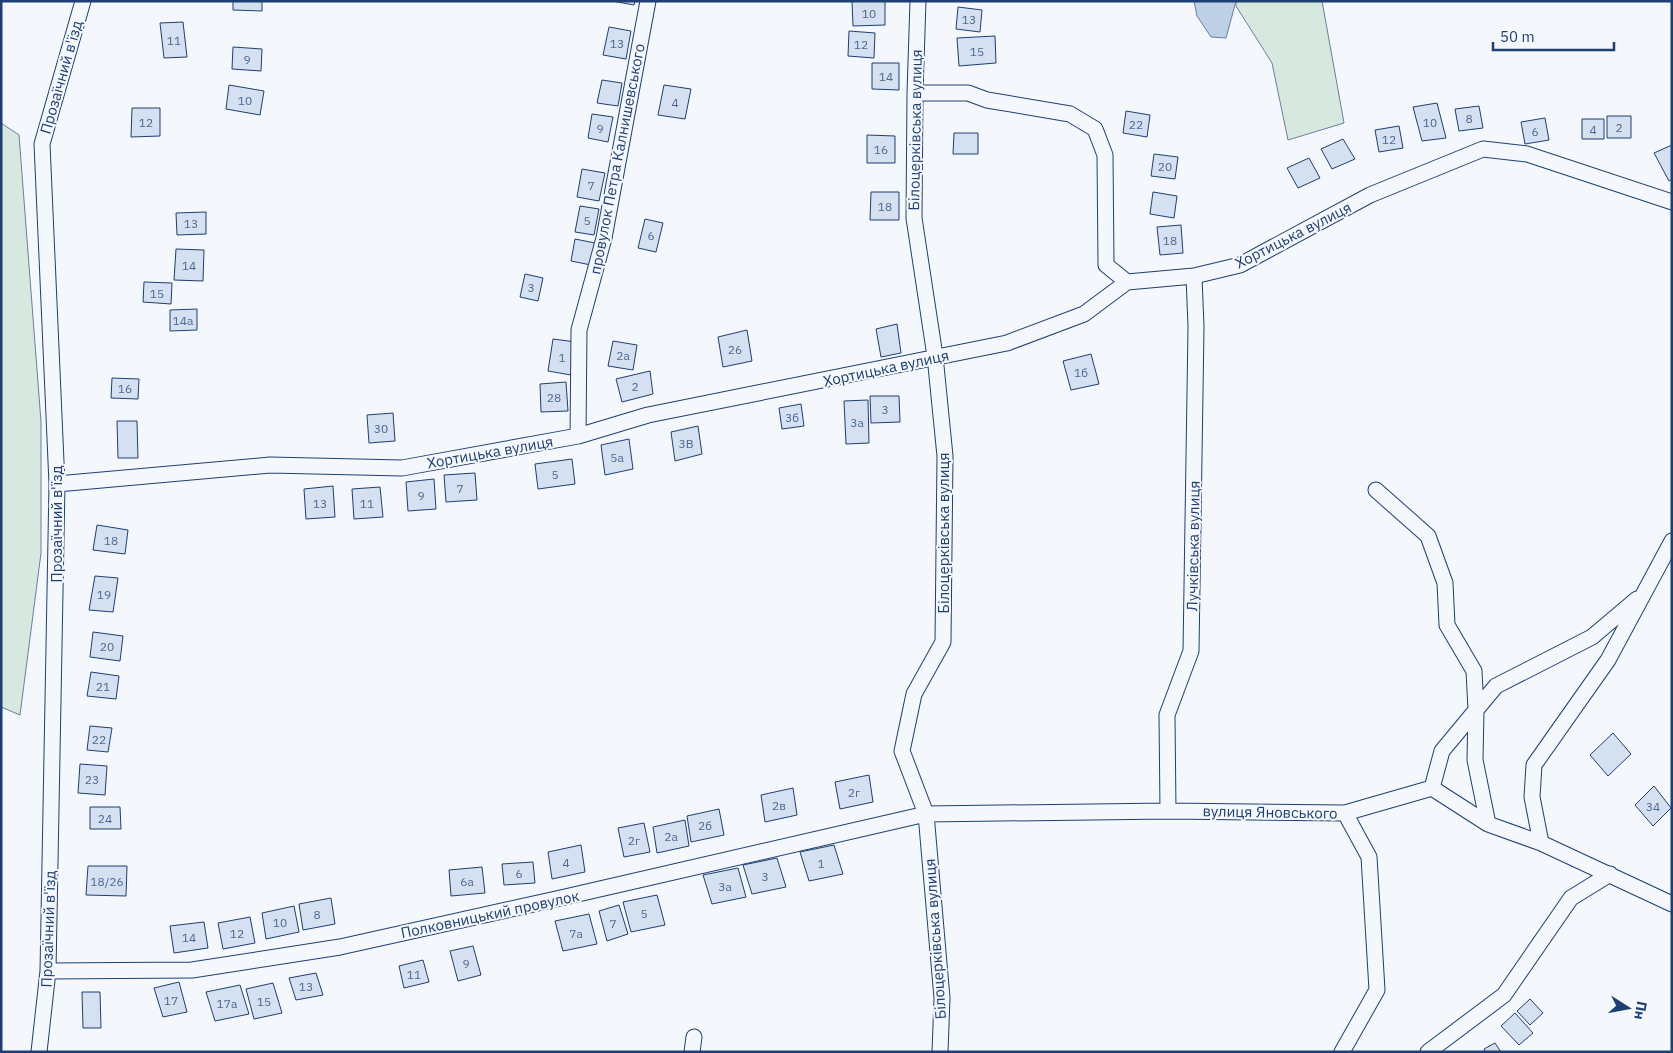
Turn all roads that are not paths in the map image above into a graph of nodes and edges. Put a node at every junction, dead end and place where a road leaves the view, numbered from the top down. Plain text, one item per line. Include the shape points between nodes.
1 (83, 1) edge
2 (648, 1) edge
3 (918, 1) edge
4 (915, 92) junction
5 (1672, 202) edge
6 (1194, 276) junction
7 (1127, 282) junction
8 (935, 356) junction
9 (578, 436) junction
10 (57, 484) junction
11 (1376, 490) dead end
12 (1672, 541) edge
13 (1642, 595) junction
14 (1476, 710) junction
15 (1432, 788) junction
16 (1168, 811) junction
17 (1345, 813) junction
18 (926, 814) junction
19 (1488, 824) junction
20 (1541, 843) junction
21 (1610, 874) junction
22 (1672, 904) edge
23 (48, 971) junction
24 (39, 1052) edge
25 (940, 1052) edge
26 (1342, 1052) edge
27 (1428, 1052) edge

1 - 10 street, Прозаїчний в'їзд via 42,144
2 - 9 street, провулок Петра Калнишевського via 604,238 579,330
3 - 4 street, Білоцерківська вулиця
4 - 7 street via 968,93 987,100 1070,114 1095,129 1105,154 1106,265
4 - 8 street, Білоцерківська вулиця via 914,218
5 - 6 street, Хортицька вулиця via 1527,154 1483,149 1370,195 1240,265
6 - 7 street, Хортицька вулиця
6 - 16 street, Лучківська вулиця via 1196,327 1190,651 1167,715
7 - 8 street, Хортицька вулиця via 1084,314 1007,343
8 - 9 street, Хортицька вулиця via 848,377 648,415
8 - 18 street, Білоцерківська вулиця via 944,456 943,642 914,694 902,751
9 - 10 street, Хортицька вулиця via 402,468 270,465
10 - 23 street, Прозаїчний в'їзд
11 - 14 street via 1428,536 1445,583 1448,625 1474,671
12 - 13 street
13 - 14 street via 1592,636 1496,686
13 - 20 street via 1608,660 1534,765 1532,797
14 - 15 street via 1442,752
14 - 19 street via 1475,760
15 - 17 street, вулиця Яновського
15 - 19 street
16 - 17 street, вулиця Яновського
16 - 18 street, вулиця Яновського
17 - 26 street via 1369,857 1377,990
18 - 23 street, Полковницький провулок via 340,947 192,970
18 - 25 street, Білоцерківська вулиця via 942,998
19 - 20 street
20 - 21 street
21 - 22 street
21 - 27 street via 1571,898 1504,995
23 - 24 street, Прозаїчний в'їзд

